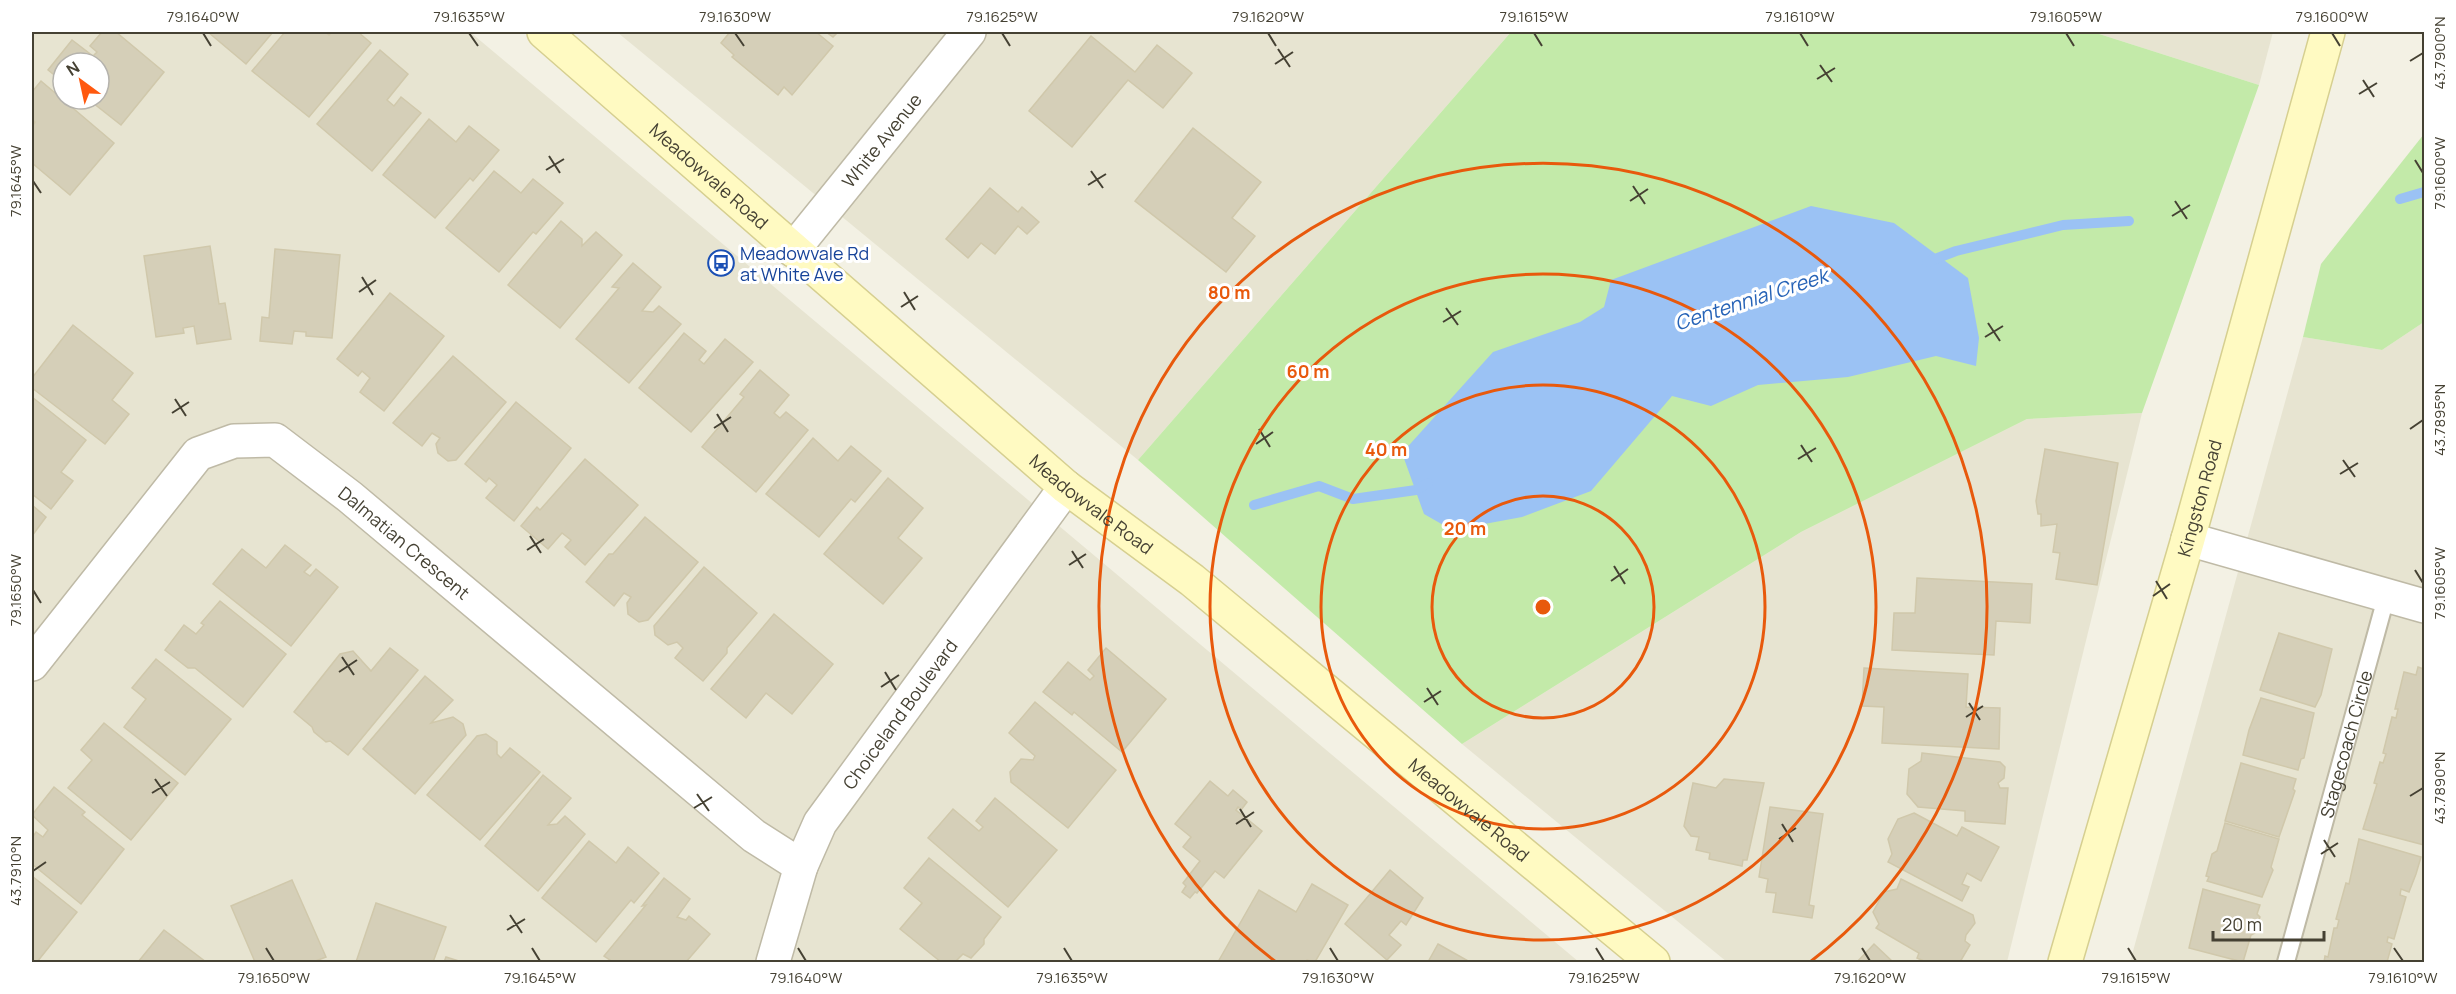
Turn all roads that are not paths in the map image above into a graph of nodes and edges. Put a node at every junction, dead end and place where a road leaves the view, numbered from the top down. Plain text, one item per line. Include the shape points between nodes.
1 (544, 32) edge
2 (969, 32) edge
3 (2328, 32) edge
4 (793, 250) junction
5 (1066, 488) junction
6 (2188, 539) junction
7 (2387, 594) junction
8 (2424, 606) edge
9 (32, 664) edge
10 (801, 866) junction
11 (773, 963) edge
12 (1653, 963) edge
13 (2065, 963) edge
14 (2286, 963) edge

1 - 4 street, Meadowvale Road
2 - 4 street, White Avenue
3 - 6 street, Kingston Road
4 - 5 street, Meadowvale Road
5 - 10 street, Choiceland Boulevard via 820,823
5 - 12 street, Meadowvale Road via 1192,580
6 - 7 street
6 - 13 street, Kingston Road
7 - 8 street
7 - 14 lane, Stagecoach Circle
9 - 10 street, Dalmatian Crescent via 198,454 234,441 275,440 350,498 754,836
10 - 11 street, Choiceland Boulevard

